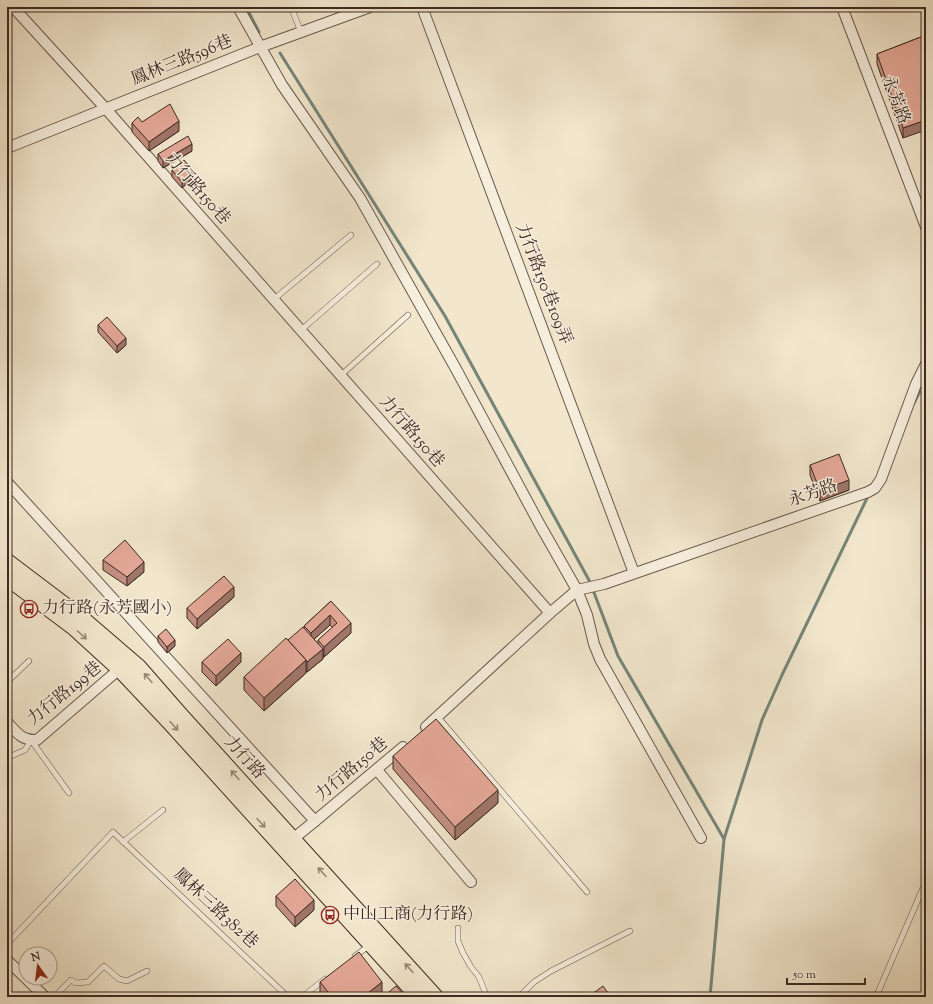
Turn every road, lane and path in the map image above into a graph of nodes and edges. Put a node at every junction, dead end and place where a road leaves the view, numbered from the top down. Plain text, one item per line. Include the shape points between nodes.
1 (13, 7) edge
2 (238, 7) edge
3 (291, 7) edge
4 (370, 7) edge
5 (422, 7) edge
6 (842, 7) edge
7 (301, 33) junction
8 (260, 47) junction
9 (106, 109) junction
10 (7, 148) edge
11 (926, 227) edge
12 (351, 235) dead end
13 (377, 264) dead end
14 (273, 300) junction
15 (408, 315) dead end
16 (300, 331) junction
17 (926, 364) edge
18 (340, 376) junction
19 (921, 385) edge
20 (7, 482) edge
21 (7, 562) edge
22 (634, 573) junction
23 (7, 577) edge
24 (577, 590) junction
25 (550, 613) junction
26 (29, 661) dead end
27 (125, 664) junction
28 (7, 682) edge
29 (438, 717) junction
30 (7, 722) edge
31 (421, 732) edge
32 (31, 740) junction
33 (410, 741) edge
34 (7, 758) edge
35 (377, 770) junction
36 (69, 793) dead end
37 (163, 810) dead end
38 (315, 822) junction
39 (701, 838) dead end
40 (123, 842) junction
41 (288, 843) junction
42 (926, 881) edge
43 (471, 882) dead end
44 (588, 892) dead end
45 (458, 928) dead end
46 (630, 931) dead end
47 (7, 944) edge
48 (371, 944) junction
49 (352, 958) edge
50 (7, 960) edge
51 (147, 971) dead end
52 (327, 978) edge
53 (45, 997) edge
54 (54, 997) edge
55 (288, 997) edge
56 (302, 997) edge
57 (419, 997) edge
58 (435, 997) edge
59 (487, 997) edge
60 (519, 997) edge
61 (876, 997) edge

1 - 9 street, 力行路150巷
2 - 8 street
3 - 7 lane
4 - 7 street, 鳳林三路596巷
5 - 22 street, 力行路150巷109弄
6 - 11 street, 永芳路
7 - 8 street, 鳳林三路596巷
8 - 9 street, 鳳林三路596巷
8 - 24 street via 282,85 360,198
9 - 10 street, 鳳林三路596巷
9 - 14 street, 力行路150巷
12 - 14 lane
13 - 16 lane
14 - 16 street, 力行路150巷
15 - 18 lane
16 - 18 street, 力行路150巷
17 - 19 street, 永芳路
18 - 25 street, 力行路150巷
19 - 22 street, 永芳路 via 875,488
20 - 38 street
21 - 27 main road, 力行路 via 81,618
22 - 24 street
23 -> 27 main road, 力行路
24 - 25 street
24 - 39 street via 600,659
25 - 29 street
26 - 28 lane
27 - 32 street, 力行路199巷 via 37,740
27 - 41 main road, 力行路 via 170,722
29 - 31 street
29 - 44 lane
30 - 32 street via 22,738
32 - 34 lane via 25,750
32 - 36 lane, 力行路199巷
33 - 35 street, 力行路150巷
35 - 38 street, 力行路150巷
35 - 43 street
37 - 40 lane
38 - 41 street, 力行路150巷
40 - 47 lane via 113,832
40 - 55 lane, 鳳林三路382巷
41 - 48 main road, 力行路
58 -> 41 main road, 力行路
42 - 61 lane
45 - 59 lane via 458,941 463,953 479,977
46 - 60 lane via 551,971 534,982
48 - 49 lane
48 - 57 main road, 力行路
50 - 53 street
51 - 54 lane via 127,981 119,979 104,966 88,982 76,983 71,980
52 - 56 lane

